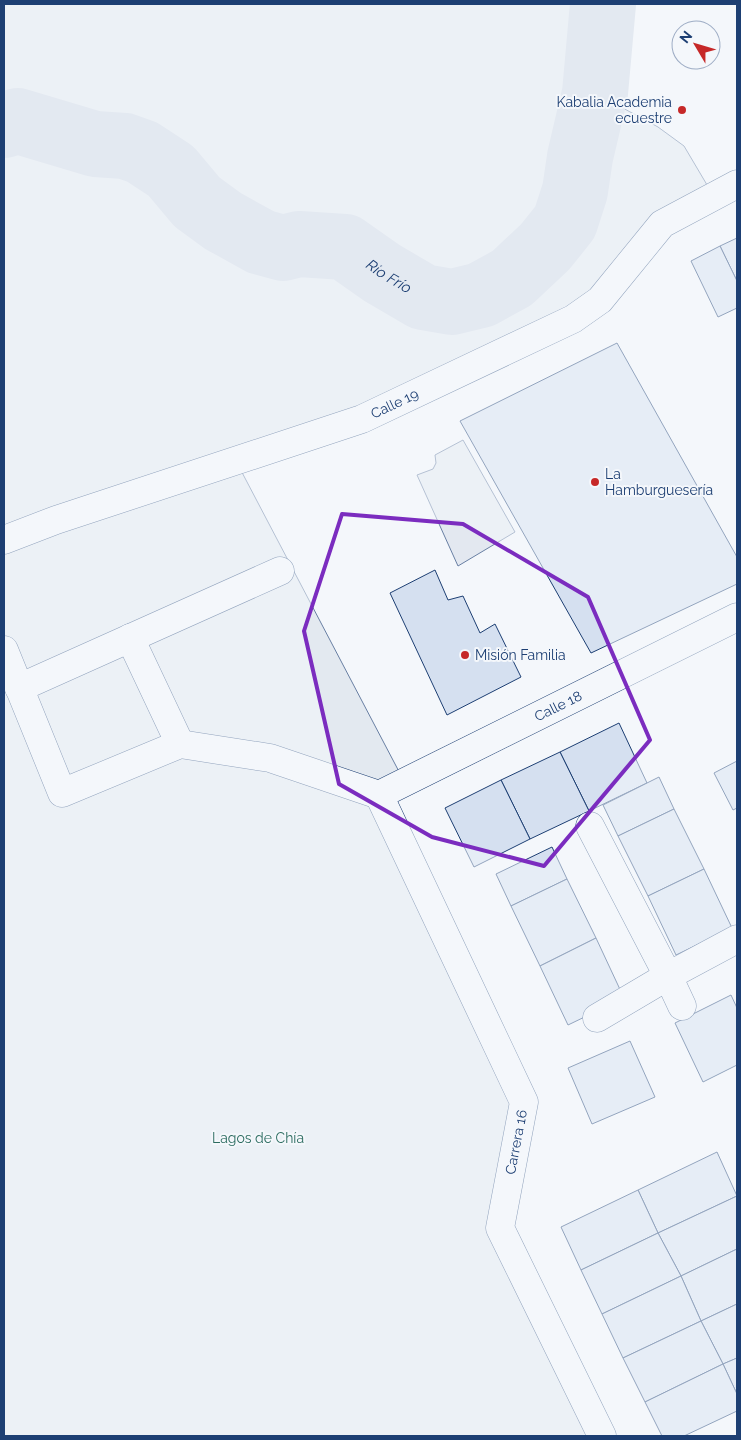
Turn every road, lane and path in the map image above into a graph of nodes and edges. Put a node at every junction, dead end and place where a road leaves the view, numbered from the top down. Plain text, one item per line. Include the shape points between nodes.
1 (737, 184) edge
2 (4, 540) edge
3 (280, 571) dead end
4 (735, 624) edge
5 (130, 638) junction
6 (4, 650) edge
7 (19, 688) junction
8 (180, 744) junction
9 (379, 795) junction
10 (590, 826) dead end
11 (737, 940) edge
12 (668, 976) junction
13 (682, 1006) dead end
14 (597, 1018) dead end
15 (602, 1436) edge

1 - 2 street, Calle 19 via 662,224 600,300 573,319 362,419
3 - 5 street
4 - 9 street, Calle 18
5 - 7 street
5 - 8 street
6 - 7 street
7 - 8 street via 62,793
8 - 9 street via 270,758
9 - 15 street, Carrera 16 via 524,1102 500,1228
10 - 12 street
11 - 12 street
12 - 13 street
12 - 14 street

